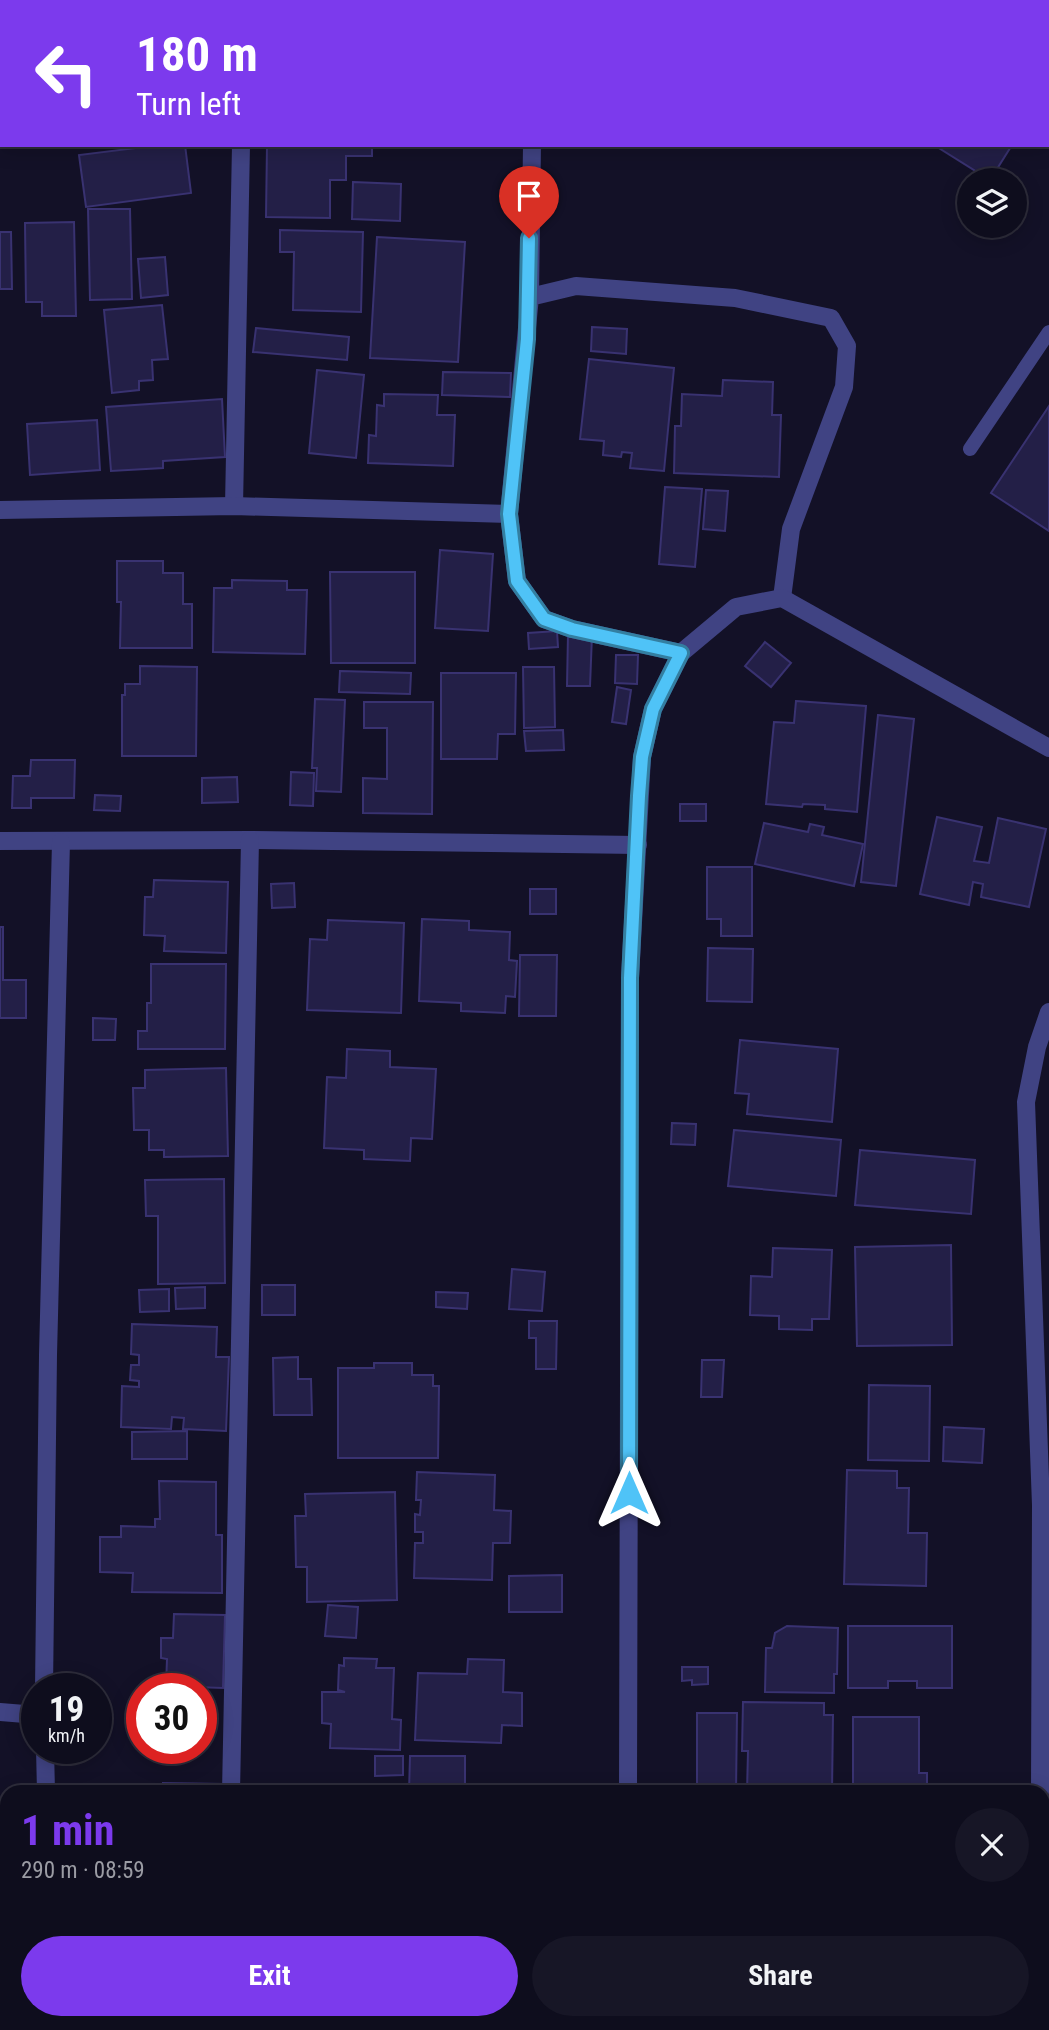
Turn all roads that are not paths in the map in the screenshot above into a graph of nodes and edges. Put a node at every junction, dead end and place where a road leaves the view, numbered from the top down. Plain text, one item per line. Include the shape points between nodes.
1 (241, 147) edge
2 (532, 147) edge
3 (530, 296) junction
4 (1049, 332) edge
5 (970, 449) dead end
6 (234, 506) junction
7 (0, 510) edge
8 (509, 514) junction
9 (782, 598) junction
10 (681, 653) junction
11 (1049, 747) edge
12 (250, 840) junction
13 (0, 841) edge
14 (61, 842) junction
15 (638, 845) junction
16 (1049, 1012) edge
17 (44, 1673) edge
18 (0, 1712) edge
19 (21, 1714) edge
20 (45, 1764) edge
21 (46, 1785) edge
22 (231, 1785) edge
23 (628, 1785) edge
24 (1040, 1785) edge

1 - 6 street
2 - 3 street
3 - 8 street
3 - 9 street via 590,287 735,298 831,318 847,346 844,387 791,530
4 - 5 lane
6 - 7 street
6 - 8 street
8 - 10 street via 517,581 544,619
9 - 10 street via 736,607
9 - 11 street
10 - 15 street via 653,709 642,757
12 - 14 street
12 - 15 street
12 - 22 street
13 - 14 street
14 - 17 street
15 - 23 street via 630,978
16 - 24 street via 1026,1102 1041,1505
18 - 19 street
20 - 21 street

